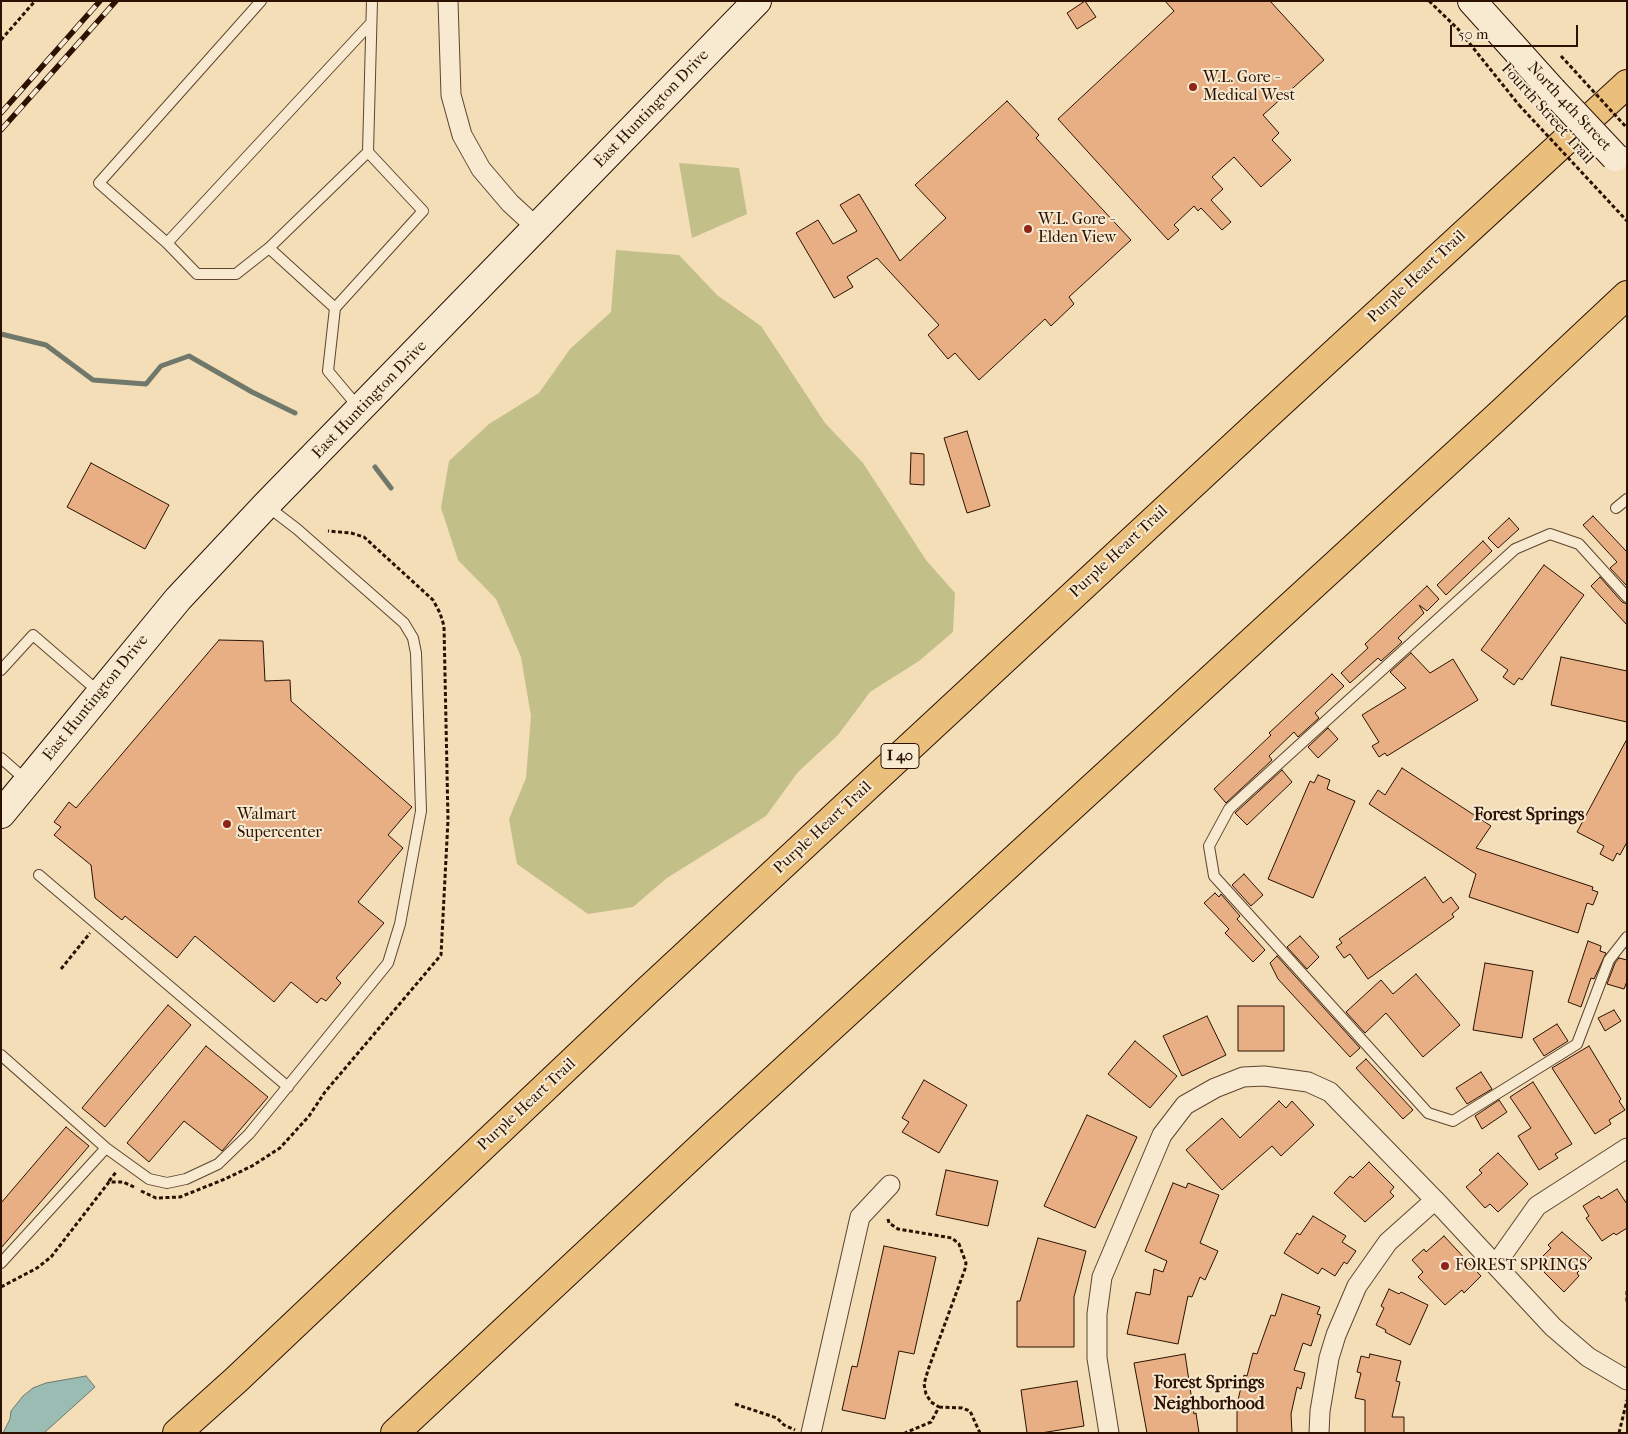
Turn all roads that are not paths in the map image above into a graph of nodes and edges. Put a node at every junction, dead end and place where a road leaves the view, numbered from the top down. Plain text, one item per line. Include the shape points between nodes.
1 (261, 1) edge
2 (372, 1) edge
3 (448, 1) edge
4 (757, 1) edge
5 (1472, 1) edge
6 (371, 23) junction
7 (1627, 84) edge
8 (368, 152) junction
9 (1621, 162) edge
10 (536, 227) junction
11 (167, 243) junction
12 (269, 248) junction
13 (1627, 295) edge
14 (335, 308) junction
15 (361, 410) junction
16 (1627, 499) edge
17 (266, 505) junction
18 (1616, 508) dead end
19 (1627, 597) edge
20 (1, 670) edge
21 (100, 693) junction
22 (1, 758) edge
23 (28, 781) junction
24 (1, 814) edge
25 (38, 876) dead end
26 (1627, 938) edge
27 (1, 1055) edge
28 (288, 1087) junction
29 (106, 1148) junction
30 (1627, 1148) edge
31 (890, 1185) dead end
32 (1436, 1200) junction
33 (1, 1263) edge
34 (1496, 1264) junction
35 (1627, 1380) edge
36 (811, 1432) edge
37 (177, 1433) edge
38 (395, 1433) edge
39 (1109, 1433) edge
40 (1319, 1433) edge

1 - 11 lane via 98,183
2 - 6 lane
3 - 10 street via 451,95 462,135 481,169
4 - 10 street, East Huntington Drive
5 - 9 street, North 4th Street, bridge
6 - 8 lane
6 - 11 lane
7 - 37 highway, Purple Heart Trail / I 40 via 654,985
8 - 12 lane
8 - 14 lane via 423,211
10 - 15 street, East Huntington Drive
11 - 12 lane via 197,274 236,274
12 - 14 lane
13 - 38 highway
14 - 15 lane via 328,371
15 - 17 street, East Huntington Drive
16 - 18 lane
17 - 21 street, East Huntington Drive via 178,599
17 - 28 lane via 404,623 413,638 416,663 421,812 400,924 388,964
19 - 26 lane via 1580,544 1550,534 1515,549 1229,809 1210,846 1214,876 1428,1113 1453,1121 1577,1044 1609,960
20 - 21 lane via 33,635
21 - 23 street, East Huntington Drive
22 - 23 lane
23 - 24 street, East Huntington Drive
25 - 28 lane
27 - 29 lane
28 - 29 lane via 249,1134 218,1164 186,1179 167,1183 150,1179
29 - 33 lane
30 - 34 street via 1537,1206
31 - 36 street via 860,1217
32 - 34 street
32 - 39 street via 1330,1092 1308,1082 1264,1076 1243,1077 1185,1105 1162,1135 1102,1277 1097,1314 1097,1358
32 - 40 street via 1388,1242 1357,1286 1329,1358
34 - 35 street via 1553,1326 1588,1357

